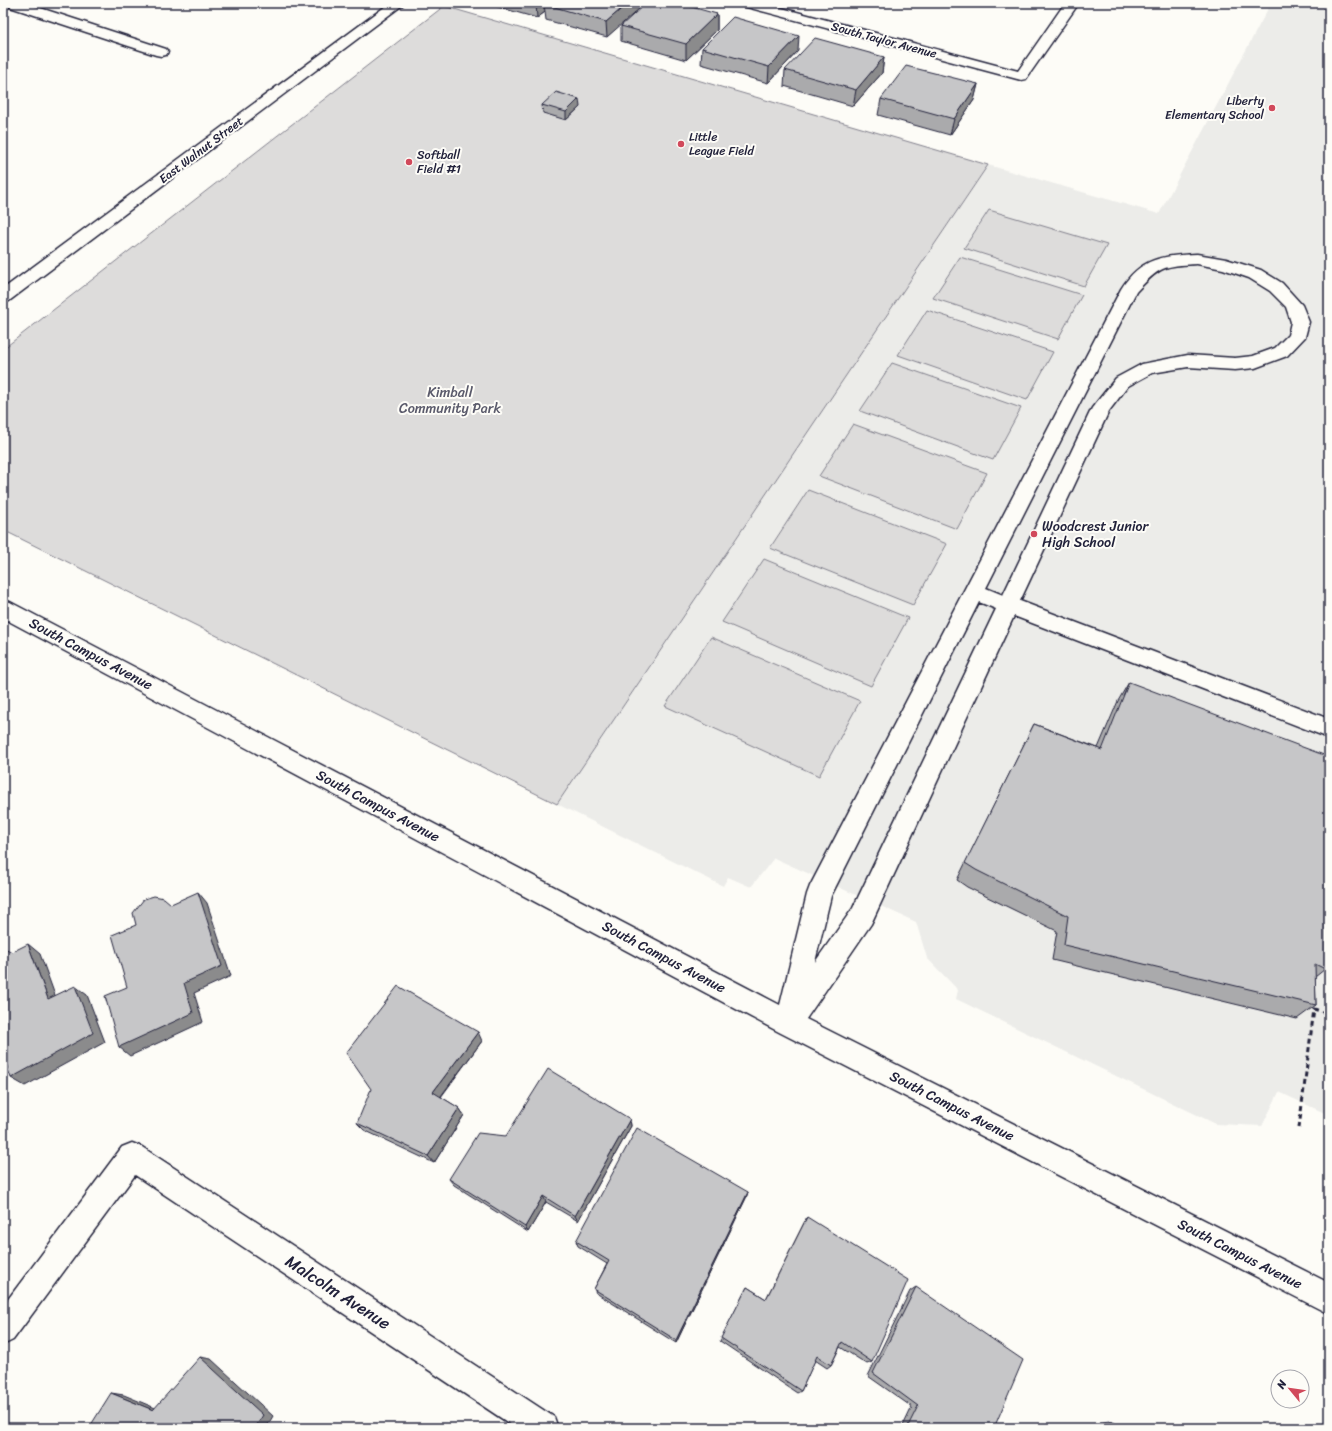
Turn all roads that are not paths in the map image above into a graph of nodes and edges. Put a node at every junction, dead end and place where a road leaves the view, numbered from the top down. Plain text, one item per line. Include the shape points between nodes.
1 (12, 3) edge
2 (398, 3) edge
3 (748, 3) edge
4 (1072, 3) edge
5 (161, 52) dead end
6 (3, 297) edge
7 (974, 592) junction
8 (1008, 605) junction
9 (3, 608) edge
10 (1329, 729) edge
11 (788, 1023) junction
12 (1329, 1299) edge
13 (3, 1330) edge
14 (543, 1428) edge

1 - 5 street
2 - 6 street, East Walnut Street
3 - 4 street, South Taylor Avenue via 1021,76
7 - 8 street
7 - 8 street via 1129,289 1143,274 1166,261 1197,259 1226,264 1255,274 1276,287 1294,305 1300,322 1296,337 1281,352 1255,362 1235,364 1188,361 1148,368 1122,382 1101,408
7 - 11 street via 819,894
8 - 10 street
8 - 11 street via 862,916
9 - 11 street, South Campus Avenue
11 - 12 street, South Campus Avenue
13 - 14 street, Malcolm Avenue via 132,1157

